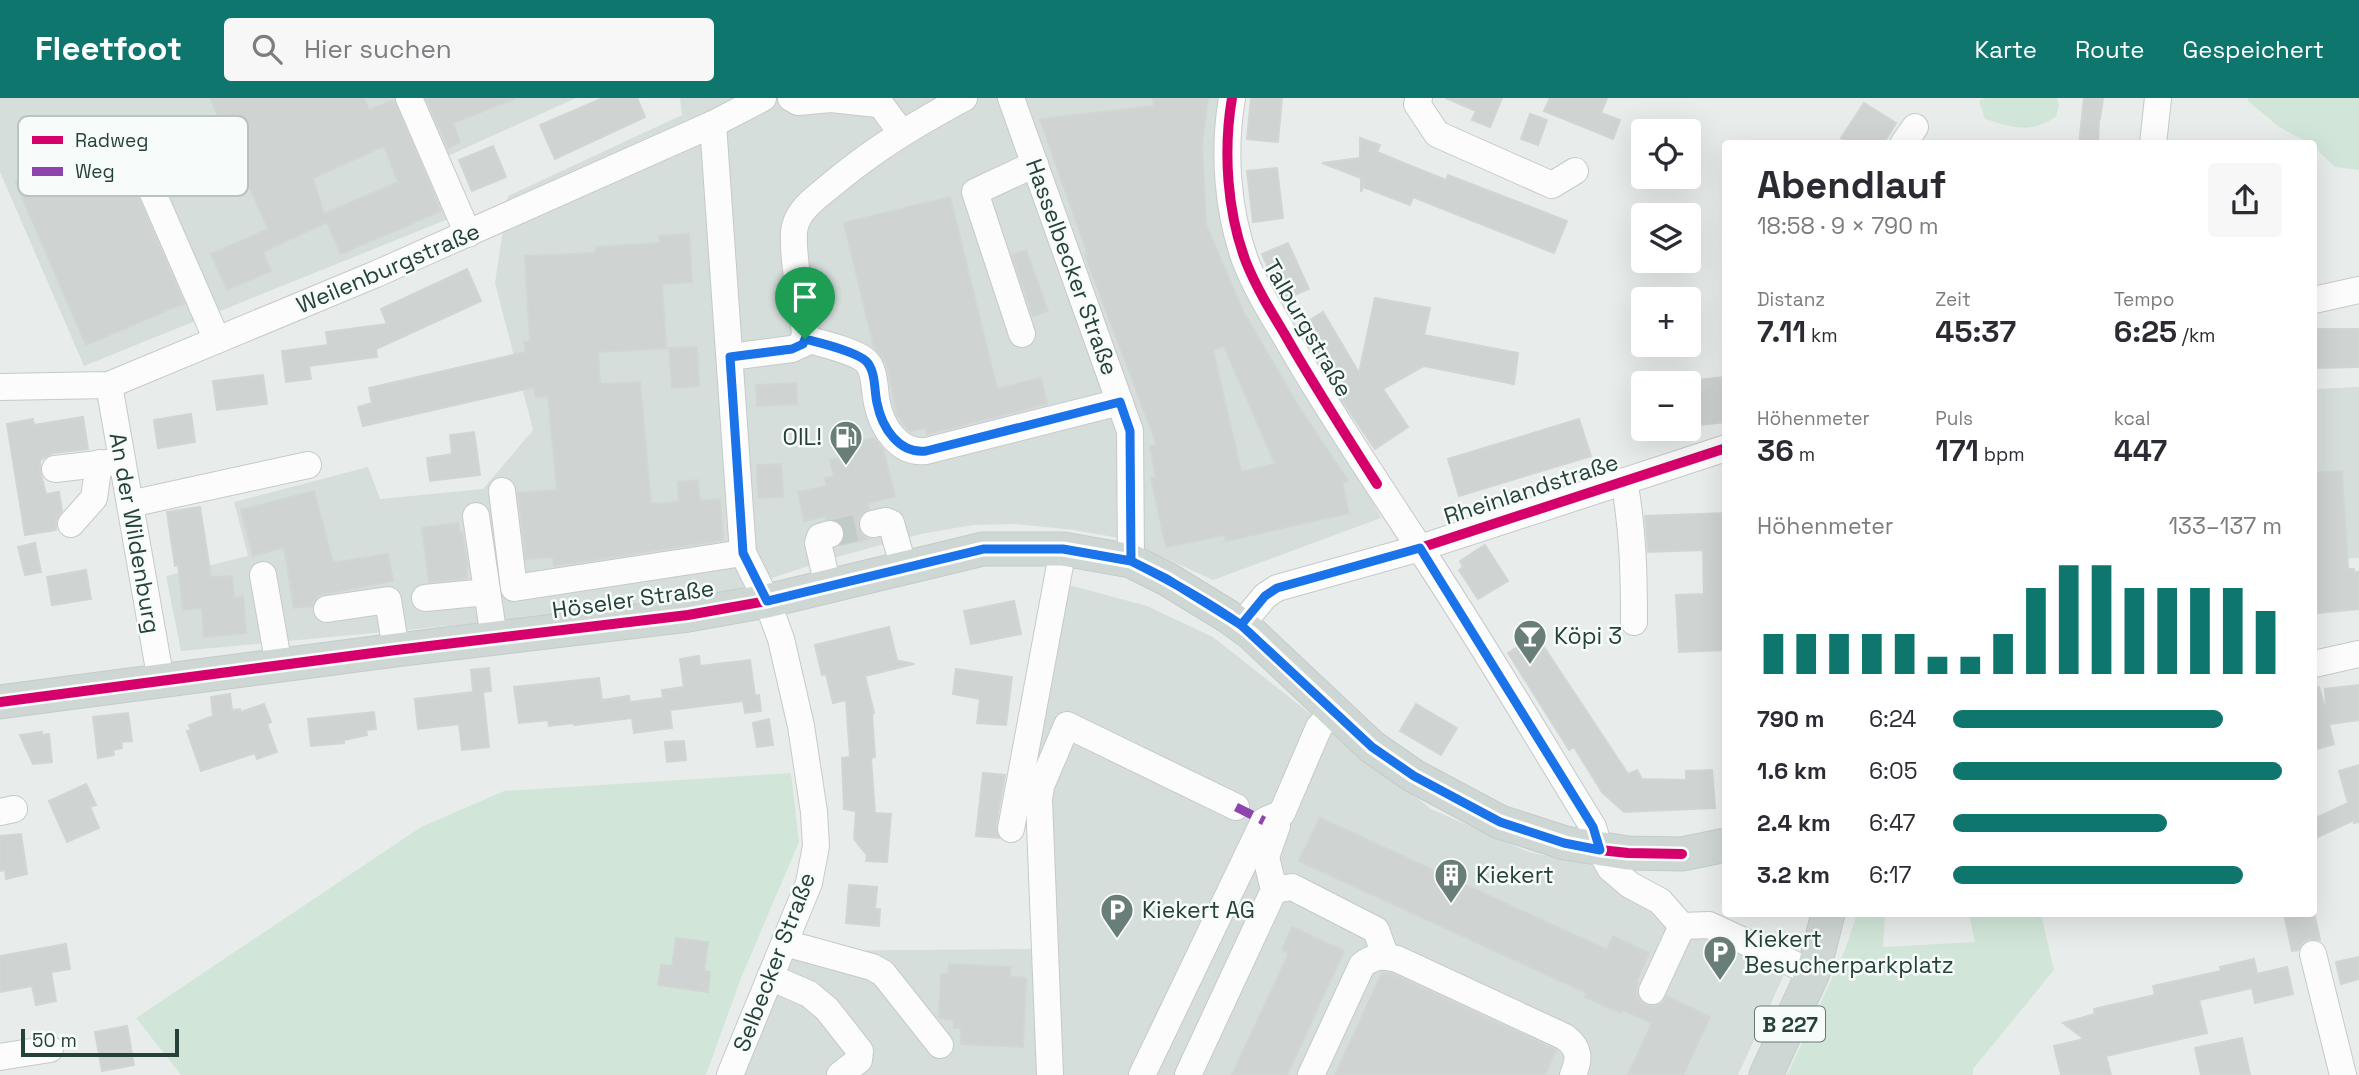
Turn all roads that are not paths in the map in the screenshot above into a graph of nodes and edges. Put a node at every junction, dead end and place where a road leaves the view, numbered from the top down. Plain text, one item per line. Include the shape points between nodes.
1 (410, 98) edge
2 (763, 98) edge
3 (791, 98) edge
4 (964, 98) edge
5 (1011, 98) edge
6 (1232, 98) edge
7 (1419, 98) edge
8 (2158, 98) edge
9 (860, 99) edge
10 (721, 112) edge
11 (901, 132) junction
12 (2153, 140) edge
13 (1035, 164) junction
14 (1575, 172) dead end
15 (154, 196) edge
16 (468, 234) junction
17 (2359, 290) edge
18 (2317, 299) edge
19 (1022, 334) dead end
20 (805, 339) junction
21 (217, 340) junction
22 (730, 357) junction
23 (109, 385) junction
24 (0, 387) edge
25 (1120, 402) junction
26 (1722, 449) edge
27 (111, 462) junction
28 (308, 465) dead end
29 (55, 469) dead end
30 (1624, 481) junction
31 (502, 491) dead end
32 (130, 504) junction
33 (476, 516) dead end
34 (71, 524) dead end
35 (873, 524) dead end
36 (830, 534) dead end
37 (1420, 548) junction
38 (1063, 549) junction
39 (743, 553) junction
40 (1131, 561) junction
41 (904, 568) junction
42 (263, 575) dead end
43 (828, 586) junction
44 (487, 592) junction
45 (425, 598) dead end
46 (767, 601) junction
47 (327, 609) dead end
48 (1634, 622) dead end
49 (1241, 625) junction
50 (494, 638) junction
51 (396, 650) junction
52 (2359, 654) edge
53 (2317, 663) edge
54 (279, 666) junction
55 (161, 681) junction
56 (0, 702) edge
57 (1333, 712) junction
58 (1236, 807) dead end
59 (1282, 813) junction
60 (1011, 829) dead end
61 (1722, 846) edge
62 (1600, 850) junction
63 (1682, 854) junction
64 (1722, 859) edge
65 (1275, 890) junction
66 (1807, 917) edge
67 (1827, 917) edge
68 (1682, 926) junction
69 (785, 943) junction
70 (2314, 954) dead end
71 (1385, 956) junction
72 (1816, 965) junction
73 (770, 977) junction
74 (1652, 990) dead end
75 (940, 1045) dead end
76 (50, 1049) dead end
77 (0, 1057) edge
78 (730, 1075) edge
79 (840, 1075) edge
80 (1050, 1075) edge
81 (1142, 1075) edge
82 (1188, 1075) edge
83 (1311, 1075) edge
84 (1573, 1075) edge
85 (1766, 1075) edge
86 (2343, 1075) edge

1 - 16 street
2 - 10 street, Weilenburgstraße
3 - 9 street via 799,102
4 - 11 street
5 - 13 street, Hasselbecker Straße
6 - 37 street, Talburgstraße via 1231,199 1246,262 1308,375
7 - 14 street via 1417,104 1437,134 1552,185
8 - 12 street
9 - 11 street via 881,105
10 - 16 street, Weilenburgstraße
10 - 22 street
11 - 20 street via 807,206 796,224
13 - 19 street via 975,192
13 - 25 street, Hasselbecker Straße
15 - 21 street
16 - 21 street, Weilenburgstraße
17 - 18 street
20 - 22 street via 792,349
20 - 25 street via 865,360 886,425 896,442 910,450 926,451
21 - 23 street, Weilenburgstraße
22 - 39 street
23 - 24 street, Weilenburgstraße
23 - 27 street, An der Wildenburg
25 - 40 street, Hasselbecker Straße via 1130,431
26 - 30 street, Rheinlandstraße
27 - 29 street
27 - 32 street, An der Wildenburg
27 - 34 street via 93,498
28 - 32 street
30 - 37 street, Rheinlandstraße
30 - 48 street
31 - 39 street via 514,588
32 - 55 street, An der Wildenburg
33 - 44 street
35 - 41 street via 891,523
36 - 43 street via 820,537 818,543
37 - 49 street, Rheinlandstraße via 1277,588
37 - 62 street, Talburgstraße via 1454,621 1593,827
38 - 40 main road, Höseler Straße
38 - 41 main road, Höseler Straße via 983,549
38 - 60 street
39 - 46 street, Selbecker Straße
40 - 49 main road, Höseler Straße
41 - 43 main road, Höseler Straße
42 - 54 street
43 - 46 main road, Höseler Straße
44 - 45 street
44 - 50 street
46 - 50 main road, Höseler Straße
46 - 69 street, Selbecker Straße via 781,639 801,726 816,846 809,883
47 - 51 street via 388,600
49 - 57 main road, Höseler Straße
50 - 51 main road, Höseler Straße
51 - 54 main road, Höseler Straße
52 - 53 street
54 - 55 main road, Höseler Straße
55 - 56 main road, Höseler Straße
57 - 59 street via 1319,727
57 - 62 main road, Höseler Straße via 1414,776 1463,804 1535,835
58 - 80 street via 1067,725 1039,800
59 - 65 street via 1266,857
59 - 81 street via 1264,821
61 - 63 main road, Höseler Straße
62 - 63 main road, Höseler Straße
62 - 68 street, Talburgstraße via 1624,882 1660,901
63 - 64 main road
65 - 71 street via 1292,887 1376,930
65 - 82 street
66 - 72 main road
67 - 72 main road, B 227
68 - 72 street via 1709,925
68 - 74 street via 1677,961
69 - 73 street, Selbecker Straße
69 - 75 street via 883,973
70 - 86 street
71 - 83 street via 1372,957 1362,965
71 - 84 street via 1565,1037 1578,1054
72 - 85 main road, B 227
73 - 78 street, Selbecker Straße
73 - 79 street via 827,1009 860,1051 859,1060
76 - 77 street

